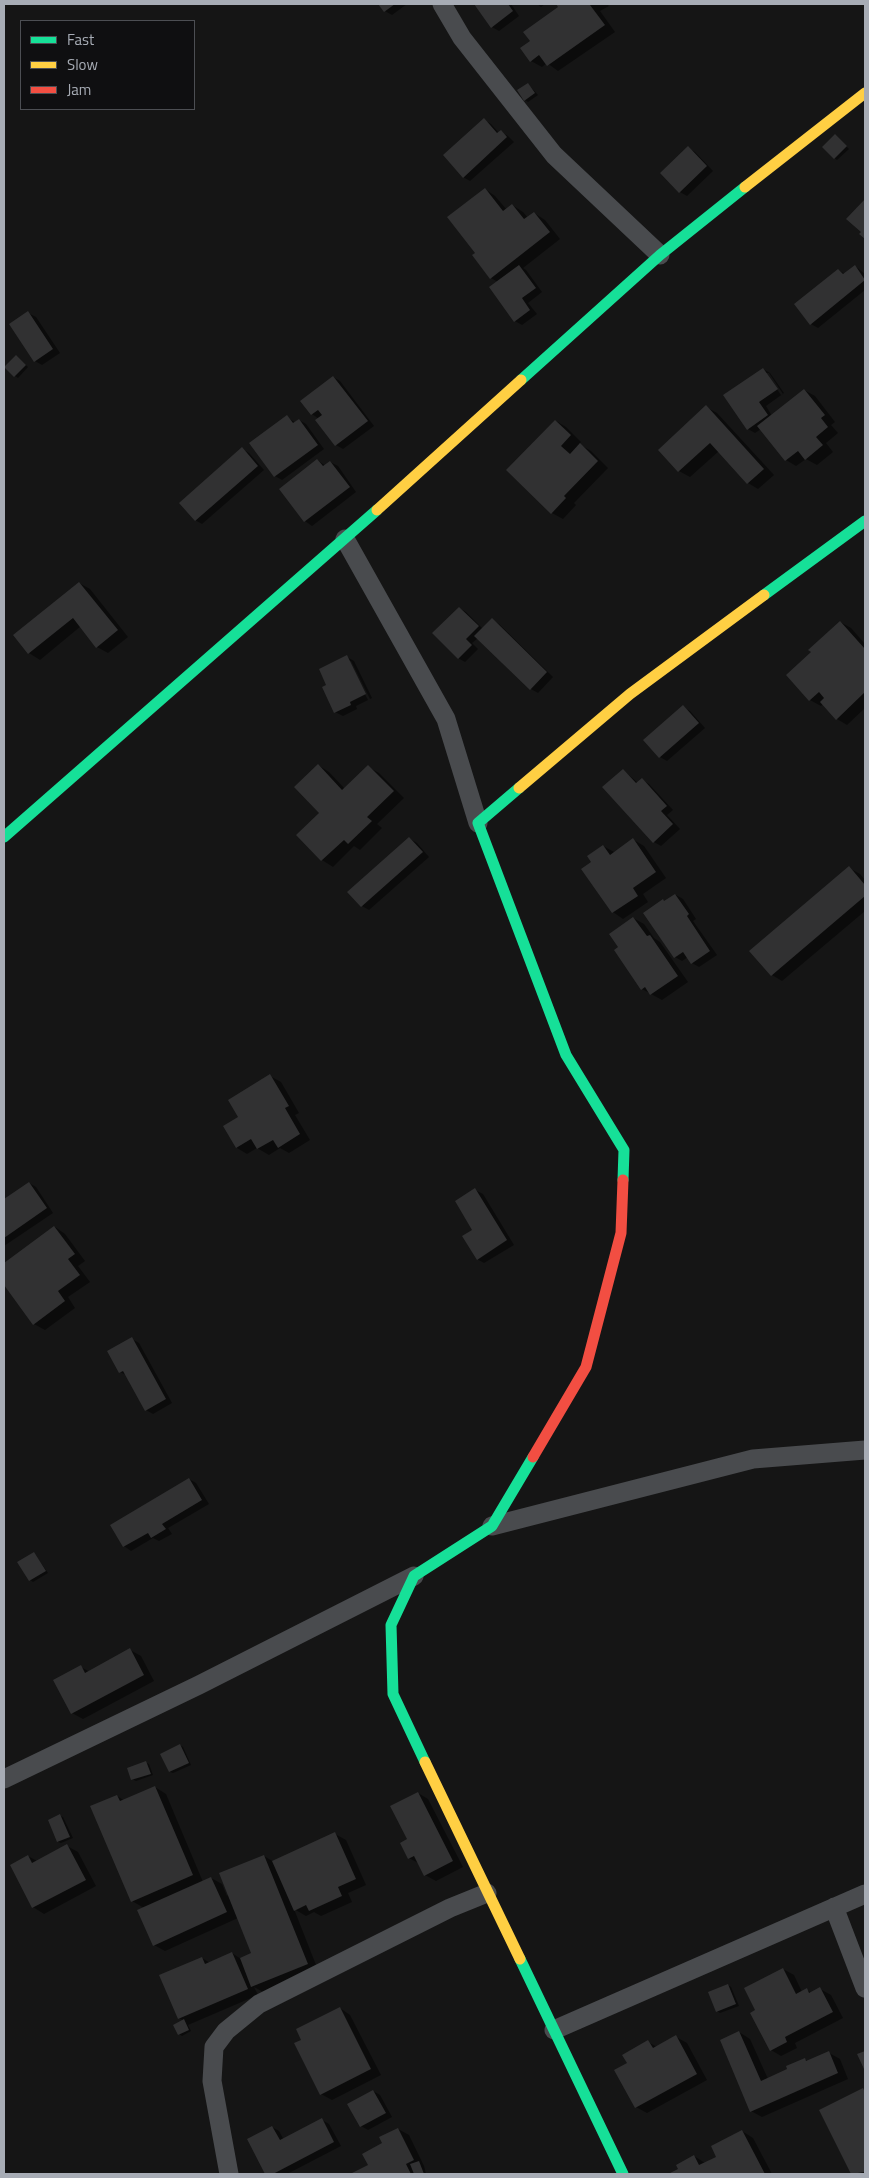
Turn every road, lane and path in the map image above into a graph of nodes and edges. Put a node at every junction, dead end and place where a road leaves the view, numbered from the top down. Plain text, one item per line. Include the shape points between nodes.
1 (442, 4) edge
2 (865, 92) edge
3 (660, 255) junction
4 (865, 521) edge
5 (345, 538) junction
6 (478, 823) junction
7 (4, 836) edge
8 (865, 1450) edge
9 (492, 1526) junction
10 (414, 1576) junction
11 (4, 1779) edge
12 (487, 1893) junction
13 (865, 1894) edge
14 (834, 1907) junction
15 (865, 1988) edge
16 (554, 2030) junction
17 (229, 2174) edge
18 (623, 2174) edge

1 - 3 street via 462,38 554,155
2 - 3 street
3 - 5 street
4 - 6 street via 630,694
5 - 6 street via 446,719
5 - 7 street
6 - 9 street via 566,1055 624,1150 622,1233 586,1367
8 - 9 street via 753,1459
9 - 10 street
10 - 11 street
10 - 12 street via 392,1624 393,1694
12 - 16 street
12 - 17 street via 450,1908 259,2004 226,2031 214,2047 212,2081
13 - 14 street
14 - 15 street
14 - 16 street
16 - 18 street

